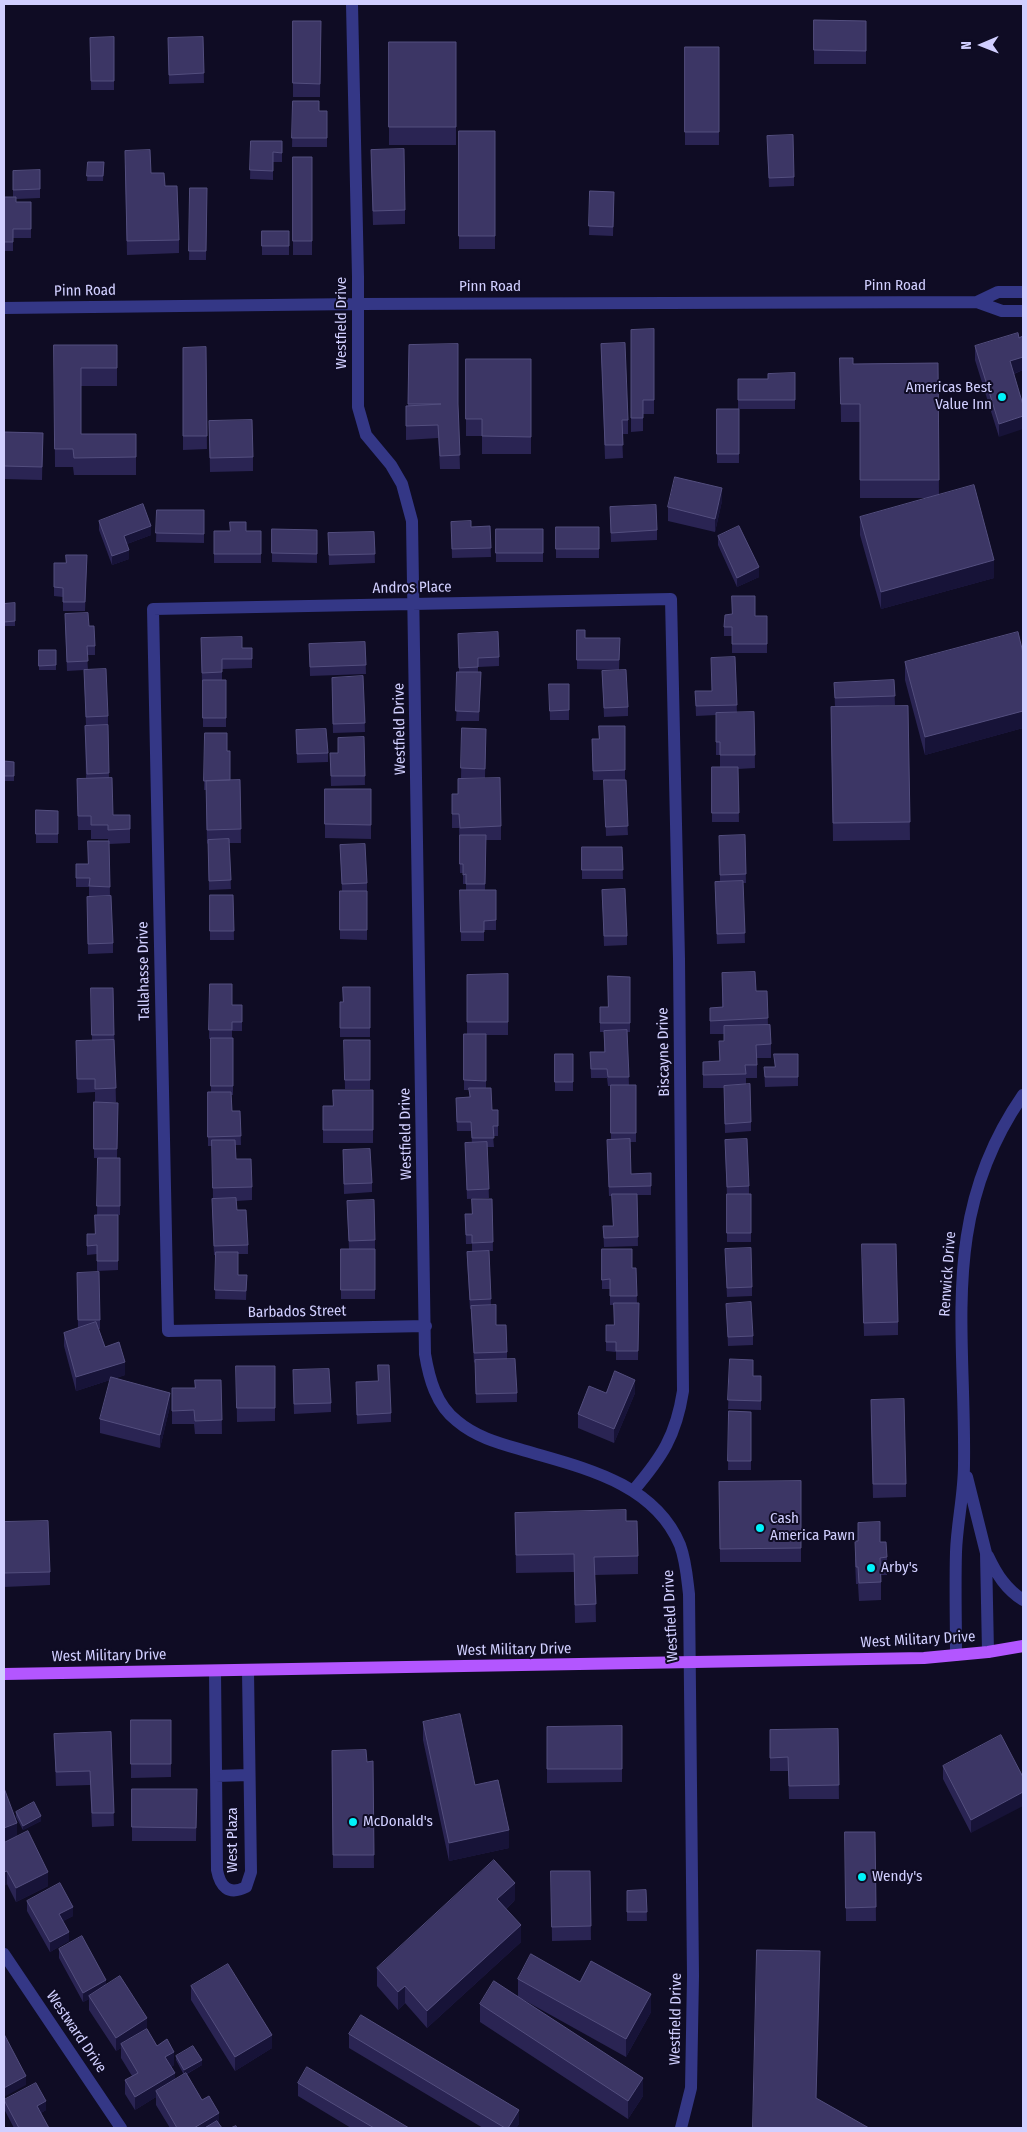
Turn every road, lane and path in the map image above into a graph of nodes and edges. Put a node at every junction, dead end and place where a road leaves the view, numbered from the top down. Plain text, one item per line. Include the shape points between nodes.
1 (352, 4) edge
2 (1023, 292) edge
3 (977, 302) junction
4 (358, 304) junction
5 (4, 308) edge
6 (1023, 311) edge
7 (671, 599) joint
8 (414, 604) junction
9 (153, 609) joint
10 (1023, 1095) edge
11 (426, 1326) junction
12 (168, 1331) joint
13 (964, 1467) junction
14 (633, 1491) junction
15 (986, 1553) junction
16 (1023, 1600) edge
17 (1023, 1646) edge
18 (988, 1652) junction
19 (956, 1655) junction
20 (690, 1663) junction
21 (215, 1671) junction
22 (248, 1671) junction
23 (4, 1674) edge
24 (249, 1775) junction
25 (216, 1776) junction
26 (4, 1954) edge
27 (120, 2128) edge
28 (681, 2128) edge

1 - 4 street, Westfield Drive
2 - 3 street, Pinn Road via 998,292
3 - 4 street, Pinn Road
3 - 6 street, Pinn Road via 1002,311
4 - 5 street, Pinn Road
4 - 8 street, Westfield Drive via 358,407 366,435 402,484 408,504 412,521
7 - 8 street, Andros Place
7 - 14 street, Biscayne Drive via 679,959 683,1392 672,1435
8 - 9 street, Andros Place
8 - 11 street, Westfield Drive
9 - 12 street, Tallahasse Drive
10 - 13 street, Renwick Drive via 989,1155 968,1224 961,1297
11 - 12 street, Barbados Street
11 - 14 street, Westfield Drive via 425,1354 433,1388 455,1421 492,1441 580,1467 611,1478
13 - 15 street, Renwick Drive
13 - 19 street, Renwick Drive via 956,1552
14 - 20 street, Westfield Drive via 667,1522 680,1546 689,1594
15 - 16 street, Renwick Drive via 1002,1582
15 - 18 street, Renwick Drive
17 - 18 main road, West Military Drive
18 - 19 main road, West Military Drive
19 - 20 main road, West Military Drive
20 - 22 main road, West Military Drive
20 - 28 street, Westfield Drive via 691,2088
21 - 22 main road, West Military Drive
21 - 23 main road, West Military Drive
21 - 25 street, West Plaza
22 - 24 street, West Plaza
24 - 25 street
24 - 25 street, West Plaza via 251,1872 246,1887 238,1891 225,1887 220,1881
26 - 27 street, Westward Drive

